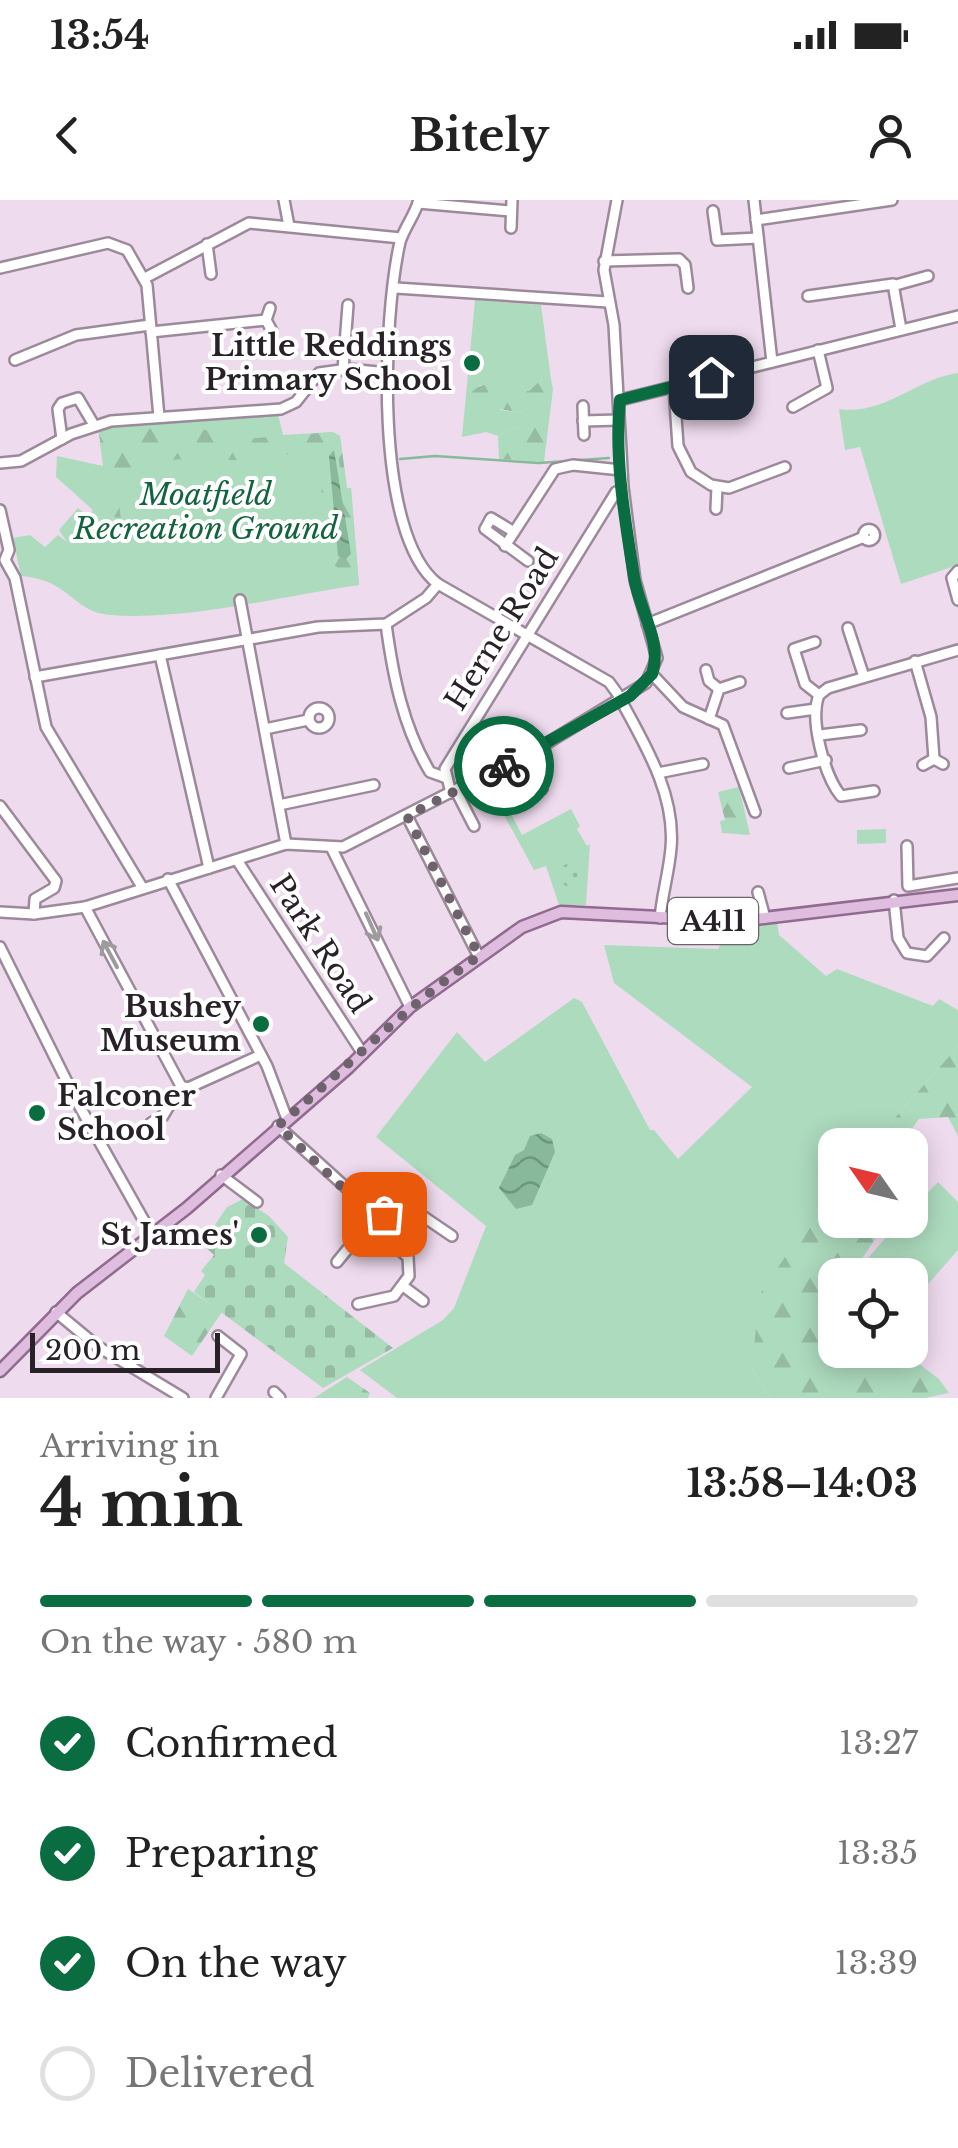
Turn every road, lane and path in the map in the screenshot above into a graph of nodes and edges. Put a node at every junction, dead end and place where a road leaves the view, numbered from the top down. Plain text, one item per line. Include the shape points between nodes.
1 (284, 200) edge
2 (617, 200) edge
3 (754, 200) edge
4 (892, 200) edge
5 (418, 201) edge
6 (512, 206) edge
7 (714, 211) dead end
8 (756, 220) junction
9 (290, 226) junction
10 (511, 228) dead end
11 (401, 238) junction
12 (758, 238) junction
13 (207, 244) junction
14 (604, 261) junction
15 (0, 268) edge
16 (211, 274) dead end
17 (928, 276) dead end
18 (145, 278) junction
19 (896, 286) junction
20 (396, 288) junction
21 (688, 288) dead end
22 (808, 296) dead end
23 (608, 302) junction
24 (348, 306) dead end
25 (270, 308) dead end
26 (958, 316) edge
27 (266, 320) junction
28 (150, 329) junction
29 (901, 329) junction
30 (272, 331) dead end
31 (818, 350) junction
32 (15, 360) dead end
33 (772, 362) junction
34 (342, 370) junction
35 (388, 373) junction
36 (674, 386) junction
37 (620, 400) junction
38 (583, 406) dead end
39 (793, 406) dead end
40 (159, 417) junction
41 (619, 420) junction
42 (584, 421) junction
43 (94, 425) junction
44 (584, 436) dead end
45 (62, 439) junction
46 (0, 463) edge
47 (784, 467) dead end
48 (622, 470) junction
49 (717, 487) junction
50 (616, 492) dead end
51 (716, 509) dead end
52 (0, 510) edge
53 (514, 532) junction
54 (864, 537) dead end
55 (504, 546) junction
56 (528, 561) dead end
57 (2, 562) edge
58 (958, 571) edge
59 (438, 584) junction
60 (240, 600) dead end
61 (958, 600) edge
62 (386, 624) junction
63 (647, 624) junction
64 (848, 628) dead end
65 (528, 635) junction
66 (247, 640) junction
67 (815, 642) dead end
68 (958, 650) edge
69 (160, 654) junction
70 (915, 661) junction
71 (706, 670) dead end
72 (652, 674) junction
73 (35, 677) junction
74 (864, 677) junction
75 (740, 682) dead end
76 (718, 689) junction
77 (819, 695) junction
78 (621, 700) junction
79 (816, 710) junction
80 (788, 713) dead end
81 (709, 719) junction
82 (308, 720) dead end
83 (265, 728) junction
84 (861, 730) dead end
85 (820, 735) junction
86 (524, 755) junction
87 (826, 760) junction
88 (703, 764) dead end
89 (923, 765) dead end
90 (790, 768) dead end
91 (658, 773) junction
92 (444, 777) junction
93 (374, 784) dead end
94 (542, 789) dead end
95 (874, 791) dead end
96 (453, 792) junction
97 (279, 805) junction
98 (0, 806) edge
99 (755, 812) dead end
100 (407, 816) junction
101 (474, 826) dead end
102 (286, 844) junction
103 (907, 846) dead end
104 (332, 849) junction
105 (237, 860) junction
106 (209, 868) junction
107 (168, 879) junction
108 (954, 879) edge
109 (142, 888) junction
110 (758, 892) dead end
111 (954, 895) edge
112 (894, 900) junction
113 (85, 907) junction
114 (0, 912) edge
115 (34, 914) junction
116 (660, 918) junction
117 (765, 918) junction
118 (944, 938) dead end
119 (0, 947) edge
120 (479, 956) junction
121 (410, 1007) junction
122 (363, 1054) junction
123 (261, 1055) junction
124 (181, 1086) junction
125 (152, 1123) dead end
126 (283, 1123) junction
127 (220, 1174) junction
128 (257, 1202) dead end
129 (365, 1209) junction
130 (368, 1224) junction
131 (152, 1235) junction
132 (452, 1236) dead end
133 (337, 1262) dead end
134 (403, 1286) junction
135 (422, 1301) dead end
136 (358, 1304) dead end
137 (56, 1312) junction
138 (218, 1336) dead end
139 (0, 1371) edge
140 (182, 1398) edge
141 (216, 1398) edge

1 - 9 street
2 - 14 street
3 - 8 street
4 - 8 street
5 - 6 street
5 - 11 street
6 - 10 street
7 - 12 street via 718,240
8 - 12 street
9 - 11 street
9 - 13 street via 248,223
11 - 20 street
12 - 33 street
13 - 16 street
13 - 18 street
14 - 21 street via 679,259
14 - 23 street
15 - 18 street via 112,242 128,250
17 - 19 street
18 - 28 street
19 - 22 street
19 - 29 street
20 - 23 street
20 - 35 street
23 - 37 street
24 - 34 street
25 - 27 street
26 - 29 street
27 - 28 street
27 - 30 street
28 - 32 street via 76,335
28 - 40 street
29 - 31 street
31 - 33 street
31 - 39 street via 827,388
33 - 36 street
34 - 35 street
34 - 40 street via 316,375 281,409
35 - 59 street via 387,429 413,554
36 - 37 street
36 - 49 street via 682,460
37 - 41 street
38 - 42 street
40 - 43 street
41 - 42 street
41 - 48 street
42 - 44 street
43 - 45 street
43 - 45 street via 78,398 62,403
45 - 46 street via 22,461
47 - 49 street via 734,488
48 - 53 street via 554,469
48 - 63 street via 634,580
49 - 51 street
50 - 65 street, Herne Road
52 - 57 street via 9,550
53 - 55 street
53 - 55 street via 492,518 486,526 487,535
54 - 63 street
55 - 56 street
57 - 73 street via 15,578
58 - 61 street via 952,578
59 - 62 street
59 - 65 street
60 - 66 street
62 - 66 street
62 - 92 street via 411,733 430,772
63 - 72 street via 656,658
64 - 74 street
65 - 78 street via 609,682
65 - 92 street, Herne Road
66 - 69 street
66 - 83 street
67 - 77 street via 794,650 805,684
68 - 70 street
69 - 73 street
69 - 106 street
70 - 74 street
70 - 89 street via 938,762
71 - 76 street
72 - 78 street
72 - 81 street via 684,706
73 - 109 street via 46,726
74 - 77 street
75 - 76 street
76 - 81 street
77 - 79 street
78 - 86 street
78 - 91 street
79 - 80 street
79 - 85 street
81 - 99 street via 728,734
82 - 83 street
83 - 97 street
84 - 85 street
85 - 87 street
86 - 94 street
86 - 96 street
87 - 90 street
87 - 95 street via 842,796
88 - 91 street
91 - 116 street via 672,837
92 - 96 street
93 - 97 street via 347,797
96 - 100 street
96 - 101 street
97 - 102 street
98 - 115 street via 56,881 35,898
100 - 104 street
100 - 120 street
102 - 104 street
102 - 105 street
103 - 108 street via 908,886
104 -> 121 street
105 - 106 street
105 - 122 street, Park Road
106 - 107 street
107 - 109 street
107 - 123 street
108 - 111 street
109 - 113 street
110 - 117 street
111 - 112 main road, A411
112 - 117 main road, A411
112 - 118 street via 898,938 907,953 928,956
113 - 115 street
124 -> 113 street
114 - 115 street
116 - 117 main road, A411
116 - 120 main road, A411 via 552,914
119 - 131 street
120 - 121 main road, A411
121 - 122 main road, A411
122 - 126 main road, A411
123 - 124 street
123 - 126 street
124 - 125 street
126 - 127 main road, A411
126 - 129 street
127 - 128 street
127 - 131 main road, A411
129 - 130 street
129 - 132 street via 386,1214 400,1200
130 - 133 street
130 - 134 street via 408,1256 411,1269
131 - 137 main road, A411
134 - 135 street
134 - 136 street via 388,1300
137 - 139 main road, A411
137 - 140 street
138 - 141 street via 240,1354

